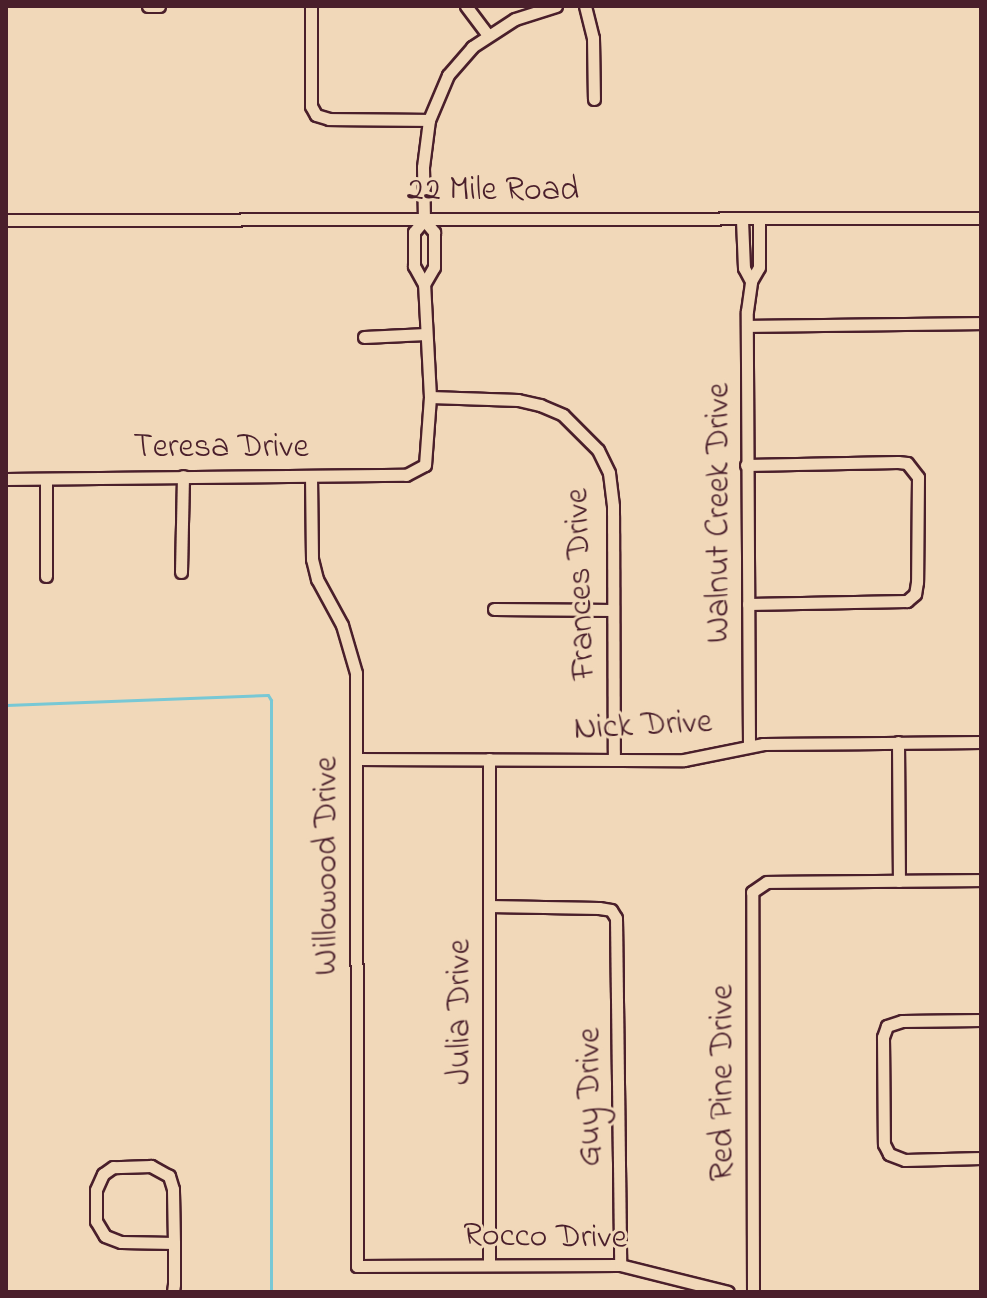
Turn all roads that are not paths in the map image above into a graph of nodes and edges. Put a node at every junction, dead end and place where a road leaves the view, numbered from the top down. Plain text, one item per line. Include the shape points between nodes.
1 (148, 6) edge
2 (159, 6) edge
3 (311, 6) edge
4 (466, 6) edge
5 (556, 6) edge
6 (585, 6) edge
7 (487, 34) junction
8 (594, 99) dead end
9 (429, 120) junction
10 (981, 218) edge
11 (6, 220) edge
12 (424, 220) junction
13 (742, 220) junction
14 (759, 220) junction
15 (751, 281) junction
16 (424, 284) junction
17 (981, 323) edge
18 (747, 326) junction
19 (426, 334) junction
20 (364, 337) dead end
21 (430, 397) junction
22 (746, 465) junction
23 (183, 476) junction
24 (311, 476) junction
25 (6, 479) edge
26 (46, 480) junction
27 (181, 572) dead end
28 (46, 576) dead end
29 (748, 604) junction
30 (494, 609) dead end
31 (613, 610) junction
32 (898, 742) junction
33 (981, 742) edge
34 (749, 746) junction
35 (356, 759) junction
36 (489, 759) junction
37 (614, 760) junction
38 (981, 880) edge
39 (899, 881) junction
40 (489, 906) junction
41 (981, 1020) edge
42 (981, 1158) edge
43 (174, 1243) junction
44 (489, 1264) junction
45 (620, 1265) junction
46 (357, 1266) joint
47 (173, 1292) edge
48 (728, 1292) edge
49 (753, 1292) edge

1 - 2 street
3 - 9 street via 311,106 316,115
4 - 7 street
5 - 7 street
6 - 8 street via 593,38
7 - 9 street via 448,75
9 - 12 street
10 - 14 street, 22 Mile Road
11 - 12 street, 22 Mile Road
12 - 13 street, 22 Mile Road
12 - 16 street via 414,232 414,266
12 - 16 street via 434,232 434,267
13 - 14 street, 22 Mile Road
13 - 15 street, Walnut Creek Drive via 744,268
14 - 15 street, Walnut Creek Drive via 759,267
15 - 18 street, Walnut Creek Drive
16 - 19 street
17 - 18 street
18 - 22 street, Walnut Creek Drive
19 - 20 street
19 - 21 street
21 - 24 street, Teresa Drive via 425,465 406,475
21 - 31 street, Frances Drive via 518,400 563,415 582,431 609,473
22 - 29 street, Walnut Creek Drive
22 - 29 street via 907,463 918,477 917,582 907,601
23 - 24 street, Teresa Drive
23 - 26 street, Teresa Drive
23 - 27 street
24 - 35 street, Willowood Drive via 314,569 342,625 356,673
25 - 26 street, Teresa Drive
26 - 28 street
29 - 34 street, Walnut Creek Drive
30 - 31 street
31 - 37 street, Frances Drive
32 - 33 street, Nick Drive
32 - 34 street, Nick Drive
32 - 39 street
34 - 37 street, Nick Drive via 684,760
35 - 36 street, Nick Drive
35 - 46 street, Willowood Drive
36 - 37 street, Nick Drive
36 - 40 street, Julia Drive
38 - 39 street
39 - 49 street, Red Pine Drive via 767,882 755,887 750,898
40 - 44 street, Julia Drive
40 - 45 street, Guy Drive via 611,910 618,928
41 - 42 street via 892,1023 883,1037 884,1144 889,1154 905,1160
43 - 43 street via 173,1185 157,1168 122,1166 103,1174 96,1190 101,1231 114,1241
43 - 47 street
44 - 45 street, Rocco Drive
44 - 46 street, Rocco Drive
45 - 48 street, Rocco Drive

